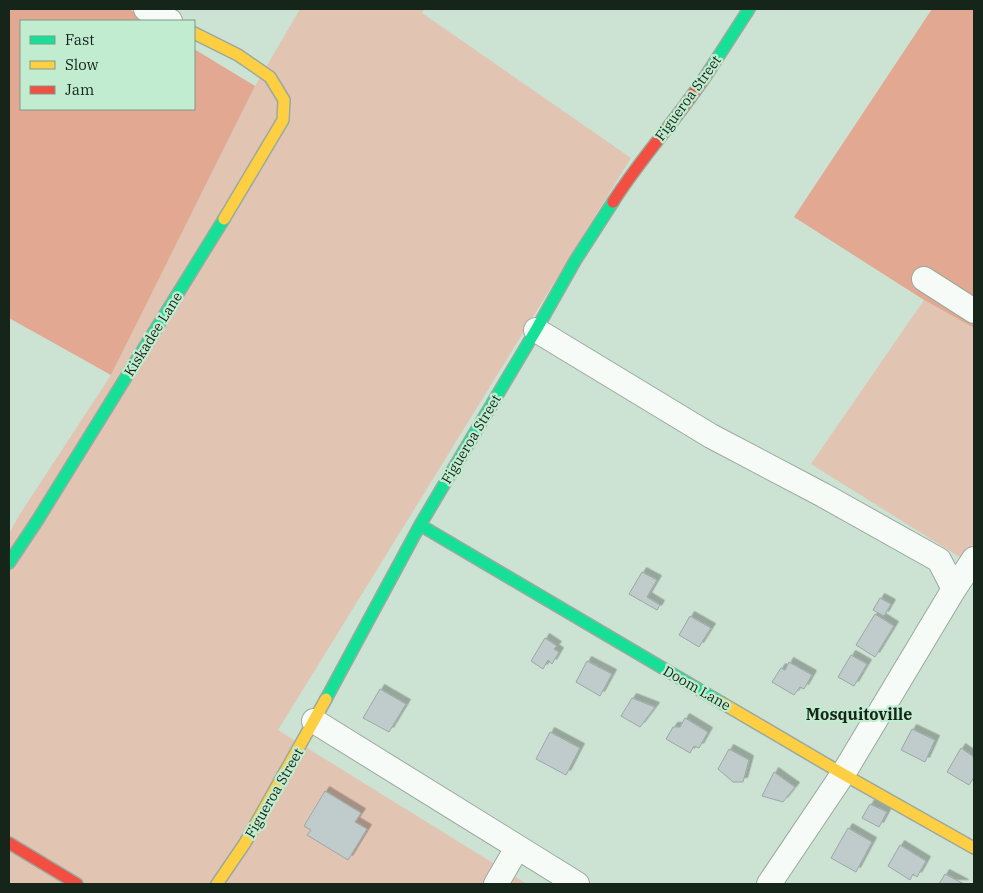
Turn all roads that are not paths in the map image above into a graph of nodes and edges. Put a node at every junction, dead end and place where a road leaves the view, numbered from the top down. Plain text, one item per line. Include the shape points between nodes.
1 (146, 9) edge
2 (749, 9) edge
3 (168, 20) edge
4 (195, 34) edge
5 (924, 279) dead end
6 (974, 311) edge
7 (536, 330) junction
8 (420, 525) junction
9 (974, 559) edge
10 (9, 563) edge
11 (954, 589) junction
12 (314, 721) junction
13 (843, 774) junction
14 (9, 843) edge
15 (517, 848) junction
16 (974, 848) edge
17 (76, 884) edge
18 (217, 884) edge
19 (496, 884) edge
20 (577, 884) edge
21 (769, 884) edge

1 - 3 street
2 - 7 street, Figueroa Street via 698,88 628,178
4 - 10 street, Kiskadee Lane via 238,55 270,77 284,100 283,120
5 - 6 street
7 - 8 street, Figueroa Street
7 - 11 street via 711,436 939,560
8 - 12 street, Figueroa Street
8 - 13 street, Doom Lane
9 - 11 street
11 - 13 street
12 - 15 street
12 - 18 street, Figueroa Street via 245,843
13 - 16 street, Doom Lane
13 - 21 street
14 - 17 street
15 - 19 street
15 - 20 street

